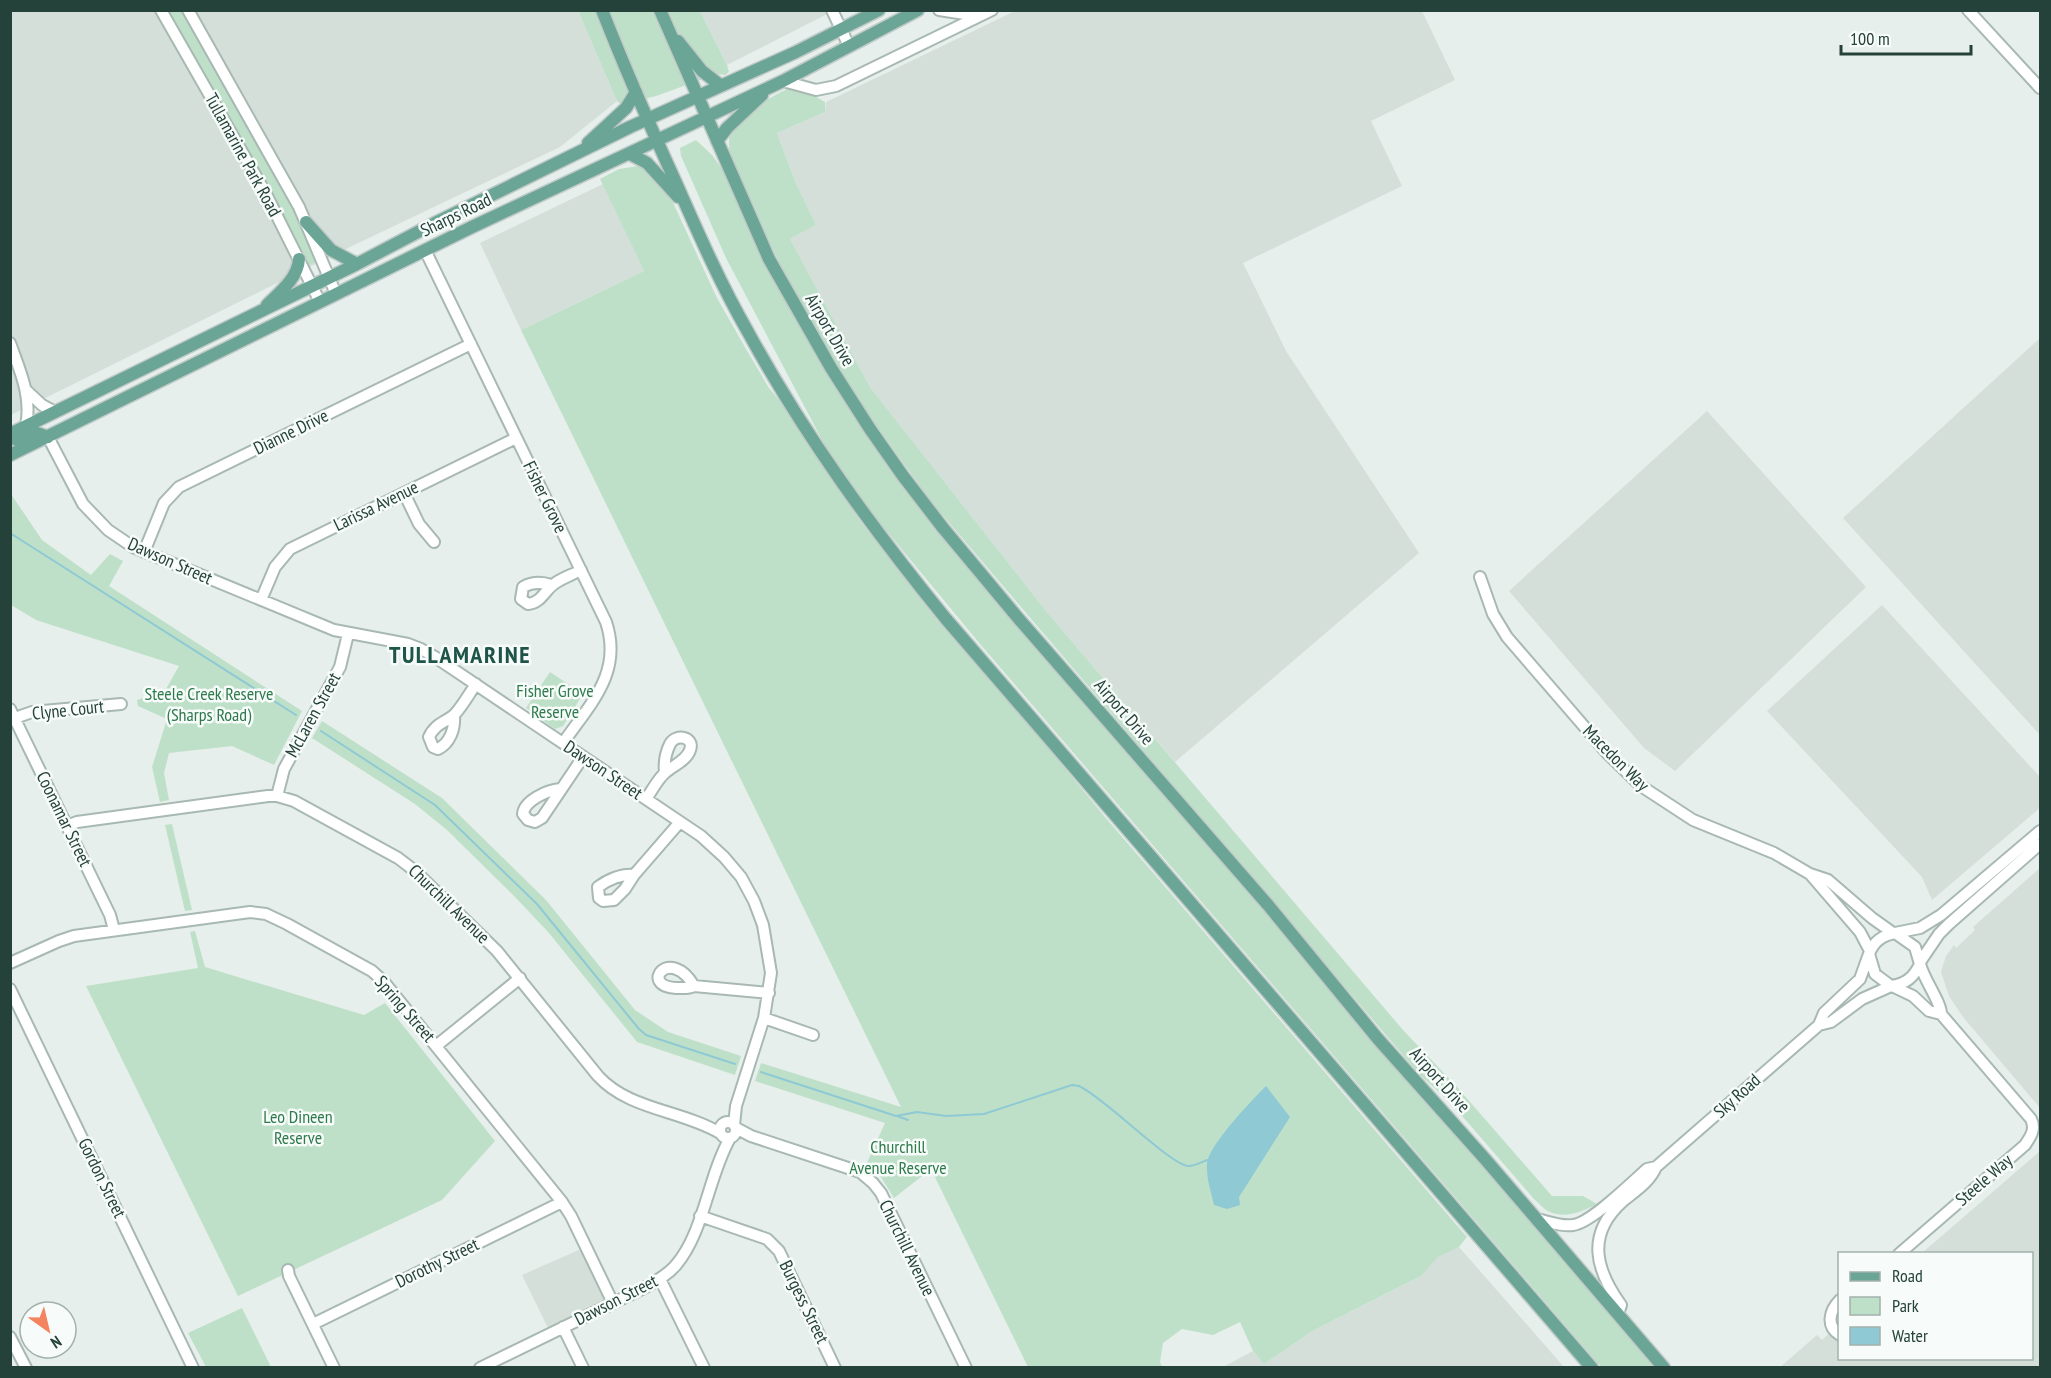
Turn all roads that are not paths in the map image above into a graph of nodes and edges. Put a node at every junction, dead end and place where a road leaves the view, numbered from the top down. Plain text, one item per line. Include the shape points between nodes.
1 (161, 10) edge
2 (188, 10) edge
3 (602, 10) edge
4 (660, 10) edge
5 (832, 10) edge
6 (879, 10) edge
7 (918, 10) edge
8 (939, 10) edge
9 (992, 10) edge
10 (1970, 10) edge
11 (982, 16) junction
12 (667, 26) junction
13 (841, 29) junction
14 (849, 46) junction
15 (777, 83) junction
16 (720, 85) junction
17 (2040, 88) edge
18 (636, 92) junction
19 (697, 96) junction
20 (706, 118) junction
21 (647, 119) junction
22 (657, 141) junction
23 (717, 141) junction
24 (576, 154) junction
25 (630, 154) junction
26 (686, 206) junction
27 (306, 222) junction
28 (425, 250) junction
29 (299, 259) junction
30 (357, 264) junction
31 (330, 277) junction
32 (313, 286) junction
33 (336, 294) junction
34 (320, 302) junction
35 (263, 310) junction
36 (10, 343) edge
37 (471, 344) junction
38 (27, 391) junction
39 (55, 412) junction
40 (26, 426) junction
41 (10, 436) edge
42 (48, 437) junction
43 (516, 438) junction
44 (10, 455) edge
45 (404, 493) junction
46 (434, 542) dead end
47 (144, 552) junction
48 (581, 570) junction
49 (1480, 577) dead end
50 (551, 585) dead end
51 (261, 600) junction
52 (348, 634) junction
53 (476, 684) junction
54 (121, 704) dead end
55 (13, 714) edge
56 (454, 716) dead end
57 (563, 743) junction
58 (583, 757) junction
59 (665, 772) dead end
60 (560, 789) dead end
61 (277, 796) junction
62 (646, 799) junction
63 (680, 822) junction
64 (67, 826) junction
65 (2040, 831) edge
66 (2040, 844) edge
67 (1810, 874) junction
68 (634, 875) dead end
69 (114, 930) junction
70 (1894, 933) junction
71 (1869, 952) junction
72 (10, 963) edge
73 (1920, 963) junction
74 (520, 978) junction
75 (694, 986) dead end
76 (1891, 986) junction
77 (10, 989) edge
78 (769, 993) junction
79 (1941, 1014) junction
80 (764, 1018) junction
81 (1819, 1025) junction
82 (813, 1035) dead end
83 (436, 1046) junction
84 (728, 1130) junction
85 (1656, 1167) junction
86 (562, 1202) junction
87 (700, 1216) junction
88 (1536, 1219) junction
89 (1901, 1252) edge
90 (288, 1270) dead end
91 (660, 1279) junction
92 (1838, 1302) edge
93 (613, 1303) junction
94 (1618, 1314) junction
95 (313, 1324) junction
96 (563, 1327) junction
97 (1838, 1334) edge
98 (10, 1336) edge
99 (26, 1368) edge
100 (193, 1368) edge
101 (334, 1368) edge
102 (480, 1368) edge
103 (583, 1368) edge
104 (704, 1368) edge
105 (835, 1368) edge
106 (966, 1368) edge
107 (1592, 1368) edge
108 (1664, 1368) edge

1 - 29 street, Tullamarine Park Road
2 - 27 street, Tullamarine Park Road
3 - 18 main road
4 - 12 main road, Airport Drive
5 - 13 street
6 - 13 main road, Sharps Road
7 - 14 main road, Sharps Road
8 - 11 street
9 - 11 street
10 - 17 street
11 - 15 street via 836,86 816,90
12 - 16 main road via 702,71
12 - 19 main road, Airport Drive
13 - 14 street
13 - 16 main road, Sharps Road
14 - 15 main road, Sharps Road
15 - 20 main road, Sharps Road
15 - 23 main road
16 - 19 main road, Sharps Road
18 - 21 main road
18 - 24 main road via 626,108
19 - 20 main road, Airport Drive
19 - 21 main road, Sharps Road
20 - 22 main road, Sharps Road
20 - 23 main road, Airport Drive
21 - 22 main road
21 - 24 main road, Sharps Road
22 - 25 main road, Sharps Road
22 - 26 main road
23 - 88 main road, Airport Drive via 769,259 870,429 903,476 1018,618
24 - 30 main road, Sharps Road
25 - 26 main road via 647,163
25 - 28 main road, Sharps Road
26 - 107 main road via 732,304 792,408 904,567
27 - 30 main road via 331,250
27 - 31 street, Tullamarine Park Road
28 - 33 main road, Sharps Road
28 - 37 street, Fisher Grove
29 - 32 street, Tullamarine Park Road
29 - 35 main road via 292,278
30 - 31 main road, Sharps Road
31 - 32 main road, Sharps Road
31 - 33 street, Tullamarine Park Road
32 - 34 street, Tullamarine Park Road
32 - 35 main road, Sharps Road
33 - 34 main road, Sharps Road
34 - 42 main road, Sharps Road
35 - 39 main road, Sharps Road
36 - 38 street
37 - 43 street, Fisher Grove
37 - 47 street, Dianne Drive via 179,487 164,503
38 - 39 street
38 - 40 street
39 - 40 main road, Sharps Road
40 - 41 main road, Sharps Road
41 - 42 main road via 17,440 34,432
42 - 44 main road, Sharps Road
42 - 47 street, Dawson Street via 83,504 108,530
43 - 45 street, Larissa Avenue
43 - 48 street, Fisher Grove
45 - 46 street via 419,524
45 - 51 street, Larissa Avenue via 290,549 275,567
47 - 51 street, Dawson Street
48 - 50 street
48 - 57 street, Fisher Grove via 606,622 611,663 602,686
49 - 67 street, Macedon Way via 1507,637 1623,770 1693,820 1774,853
51 - 52 street, Dawson Street
52 - 53 street, Dawson Street via 421,649
52 - 61 street, McLaren Street via 340,667 284,769
53 - 56 street
53 - 57 street, Dawson Street
54 - 55 street, Clyne Court
55 - 64 street, Coonamar Street
57 - 58 street, Dawson Street
58 - 60 street
58 - 62 street, Dawson Street
59 - 62 street
61 - 64 street, Churchill Avenue
61 - 74 street, Churchill Avenue via 304,806 405,862
62 - 63 street, Dawson Street
63 - 68 street
63 - 78 street, Dawson Street via 724,857 754,901 767,937
64 - 69 street, Coonamar Street
65 - 70 street via 1941,915 1924,926
66 - 73 street via 1949,924
67 - 70 street, Macedon Way via 1828,880
67 - 71 street, Macedon Way via 1856,927
69 - 72 street, Spring Street via 66,938
69 - 83 street, Spring Street via 242,912 274,917 378,975
70 - 71 street via 1880,939
70 - 73 street via 1915,947
71 - 76 street via 1875,974
71 - 81 street, Sky Road via 1860,979 1824,1013
73 - 76 street via 1907,981
73 - 79 street, Steele Way via 1941,1006
74 - 83 street
74 - 84 street, Churchill Avenue via 612,1090
75 - 78 street
76 - 79 street, Steele Way via 1913,996 1929,1011
76 - 81 street, Sky Road via 1862,999 1831,1022
77 - 100 street, Gordon Street
78 - 80 street, Dawson Street
79 - 89 street, Steele Way via 2031,1119 2033,1131 2025,1145
80 - 82 street
80 - 84 street, Dawson Street
81 - 85 street, Sky Road
83 - 86 street, Spring Street
84 - 87 street, Dawson Street
84 - 106 street, Churchill Avenue via 853,1170 873,1183
85 - 88 street, Sky Road via 1647,1169 1578,1224 1564,1226
85 - 94 street, Sky Road via 1652,1176 1612,1211 1602,1231 1600,1266 1621,1305
86 - 93 street, Spring Street
86 - 95 street, Dorothy Street
87 - 91 street, Dawson Street via 682,1257
87 - 105 street, Burgess Street via 774,1244
88 - 94 main road, Airport Drive
90 - 95 street
91 - 93 street, Dawson Street
91 - 104 street
92 - 97 street via 1830,1320
93 - 96 street, Dawson Street
94 - 108 main road, Airport Drive
95 - 101 street
96 - 102 street, Dawson Street
96 - 103 street
98 - 99 street

